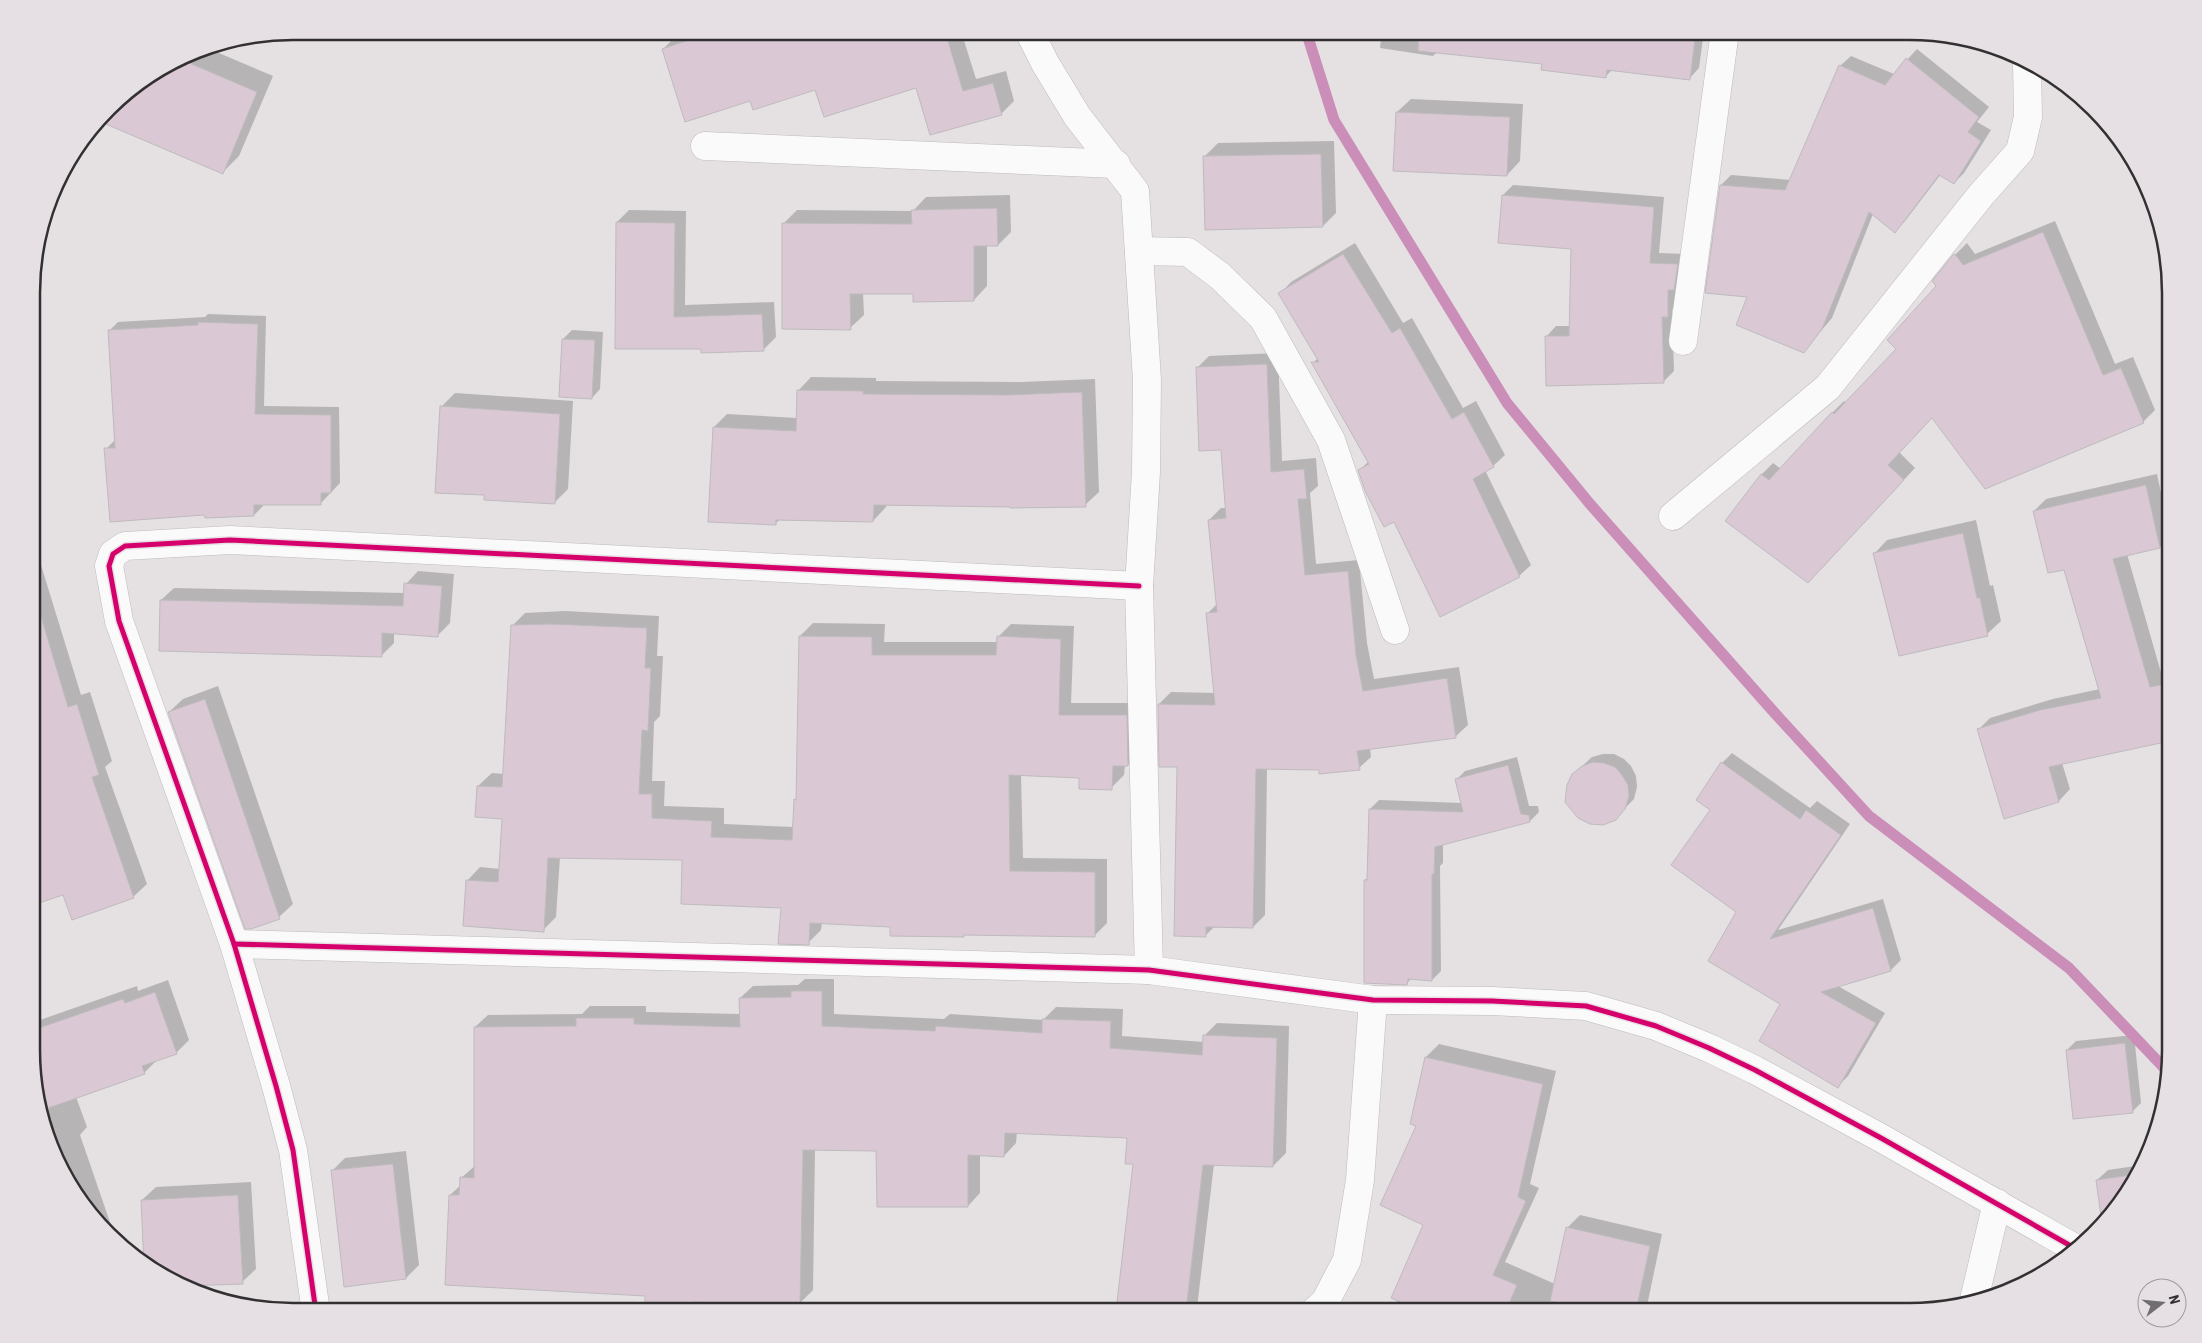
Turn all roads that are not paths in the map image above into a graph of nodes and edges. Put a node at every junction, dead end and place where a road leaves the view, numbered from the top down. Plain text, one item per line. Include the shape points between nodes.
1 (1034, 40) edge
2 (1724, 40) edge
3 (2028, 70) edge
4 (706, 146) dead end
5 (1116, 164) junction
6 (1139, 251) junction
7 (1683, 341) dead end
8 (1673, 516) dead end
9 (1139, 586) junction
10 (1395, 630) dead end
11 (234, 944) junction
12 (1150, 970) junction
13 (1373, 1000) junction
14 (1997, 1203) junction
15 (2070, 1245) edge
16 (1974, 1294) edge
17 (315, 1303) edge
18 (1325, 1303) edge

1 - 5 street via 1077,116
2 - 7 street
3 - 8 street via 2028,117 2020,151 1828,387
4 - 5 street
5 - 6 street via 1135,191
6 - 9 street via 1147,380 1146,472
6 - 10 street via 1188,252 1220,276 1263,318 1330,440
9 - 11 street via 230,540 125,546 113,554 109,566 119,621
9 - 12 street
11 - 12 street
11 - 17 street via 293,1150
12 - 13 street
13 - 14 street via 1586,1006 1656,1026 1755,1070
13 - 18 street via 1360,1180 1347,1260
14 - 15 street
14 - 16 street

